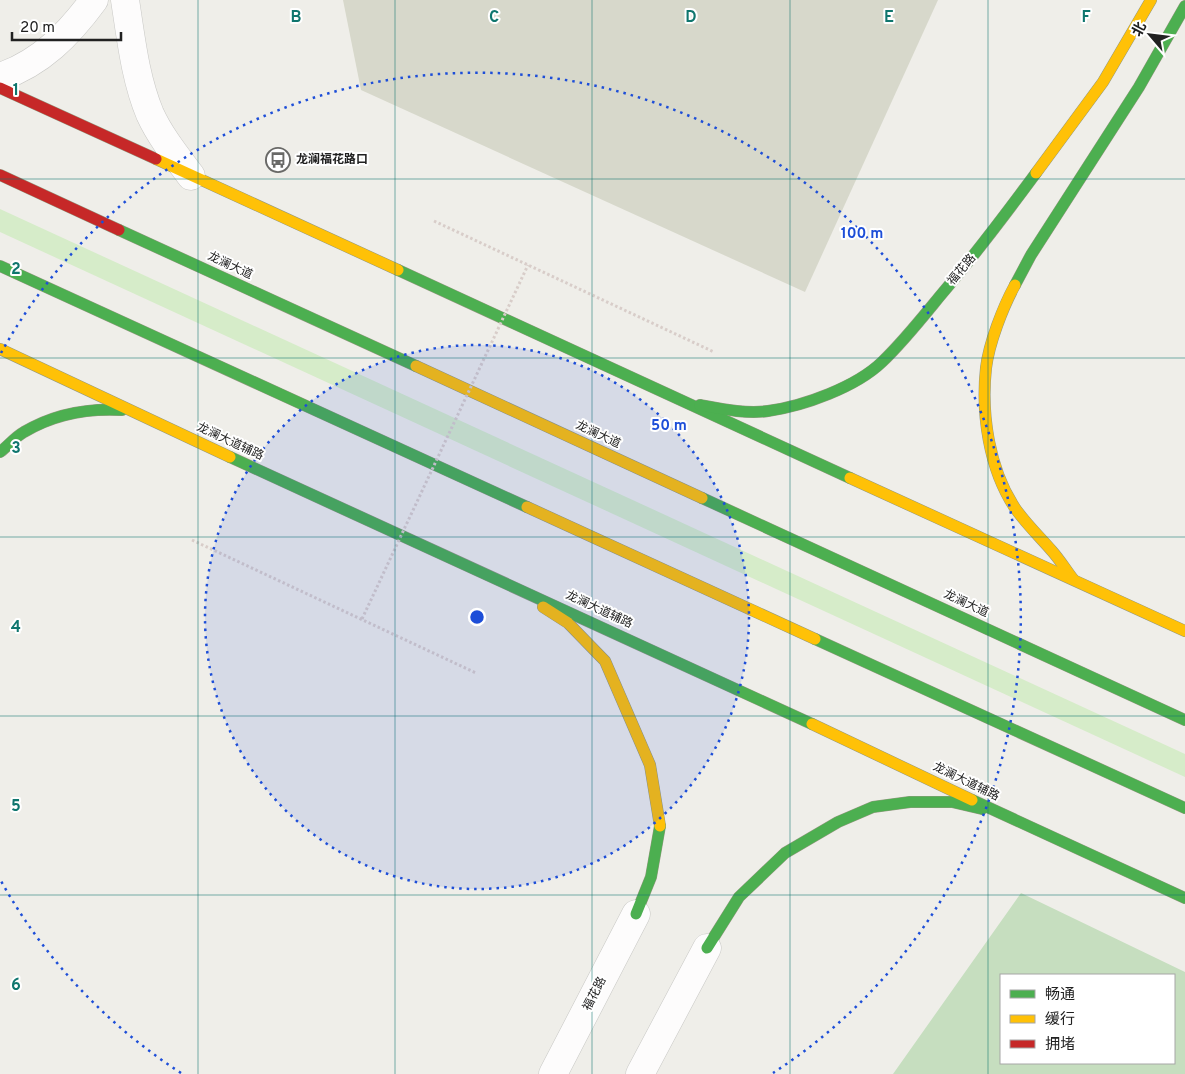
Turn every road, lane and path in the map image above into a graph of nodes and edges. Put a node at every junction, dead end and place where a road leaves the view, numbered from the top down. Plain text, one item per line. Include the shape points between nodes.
1 (94, 0) edge
2 (125, 0) edge
3 (1151, 0) edge
4 (1185, 6) edge
5 (0, 77) edge
6 (0, 88) edge
7 (0, 176) edge
8 (191, 176) junction
9 (434, 221) dead end
10 (528, 265) junction
11 (0, 266) edge
12 (0, 349) edge
13 (714, 352) dead end
14 (685, 402) junction
15 (132, 412) junction
16 (0, 452) edge
17 (192, 540) dead end
18 (1073, 580) junction
19 (511, 585) junction
20 (362, 619) junction
21 (1185, 631) edge
22 (476, 673) dead end
23 (1185, 720) edge
24 (1185, 808) edge
25 (997, 812) junction
26 (1185, 898) edge
27 (636, 914) joint
28 (707, 948) joint
29 (553, 1074) edge
30 (640, 1074) edge

1 - 5 street via 77,23 49,50 19,70
2 - 8 street via 138,78 151,115
3 - 14 main road, 福花路 via 1103,82 980,249 881,363 848,385 807,402 767,411 727,410
4 - 18 main road via 1139,87 1031,255 1011,292 986,367 989,442 998,474 1014,507
6 - 8 main road
7 - 23 main road, 龙澜大道
8 - 14 main road
9 - 10 path
10 - 13 path
10 - 20 path, bridge
11 - 24 main road
12 - 15 main road, 龙澜大道辅路
14 - 18 main road
15 - 16 main road via 105,408 66,413 24,433
15 - 19 main road, 龙澜大道辅路
17 - 20 path
18 - 21 main road
19 - 25 main road, 龙澜大道辅路
19 - 27 main road via 568,623 605,661 650,765 660,829 652,877
20 - 22 path
25 - 26 main road, 龙澜大道辅路
25 - 28 main road via 952,802 910,802 873,807 838,822 785,853 739,897
27 - 29 street, 福花路
28 - 30 street

